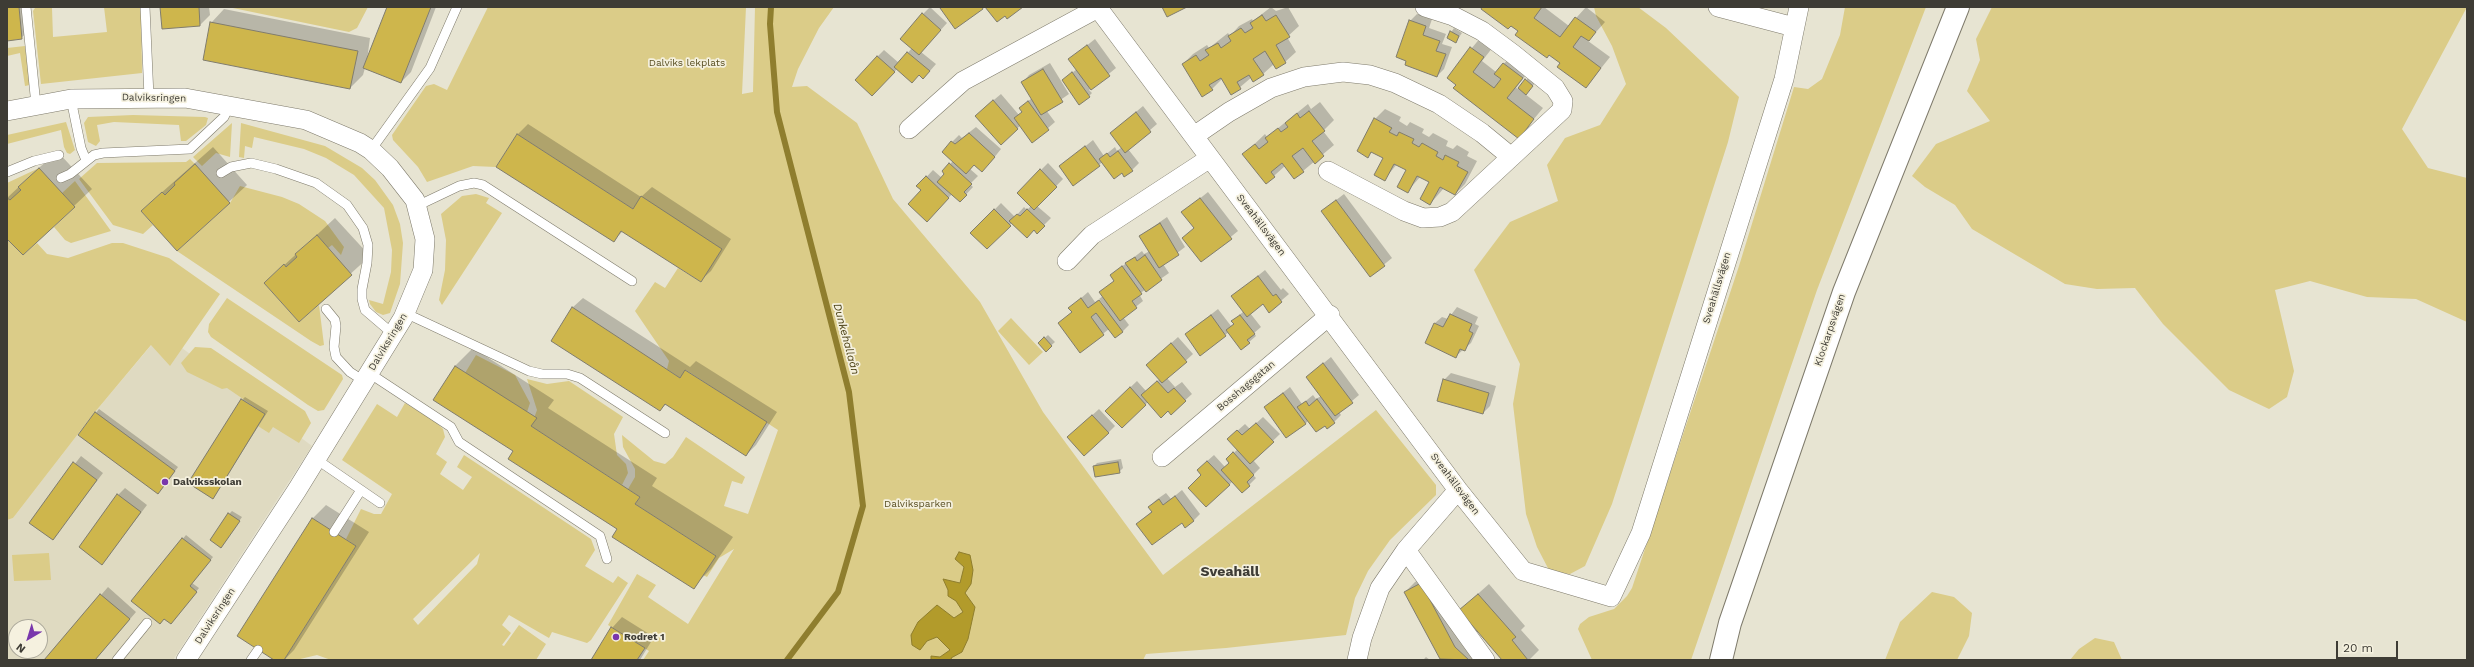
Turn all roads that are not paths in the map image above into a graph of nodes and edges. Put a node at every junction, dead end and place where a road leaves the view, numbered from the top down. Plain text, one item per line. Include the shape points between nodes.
1 (26, 7) edge
2 (145, 7) edge
3 (457, 7) edge
4 (1098, 7) edge
5 (1425, 7) edge
6 (1718, 7) edge
7 (1799, 7) edge
8 (1958, 7) edge
9 (1794, 27) junction
10 (149, 97) junction
11 (71, 99) junction
12 (36, 105) junction
13 (230, 105) junction
14 (7, 111) edge
15 (909, 129) dead end
16 (1194, 136) junction
17 (371, 150) junction
18 (59, 155) dead end
19 (1510, 156) junction
20 (1210, 158) junction
21 (86, 160) junction
22 (1328, 171) dead end
23 (7, 172) edge
24 (221, 173) dead end
25 (61, 178) dead end
26 (417, 206) junction
27 (1066, 261) dead end
28 (632, 281) dead end
29 (326, 309) dead end
30 (405, 313) junction
31 (1330, 315) junction
32 (393, 334) junction
33 (367, 377) junction
34 (665, 433) dead end
35 (1162, 457) dead end
36 (316, 459) junction
37 (361, 490) junction
38 (1458, 490) junction
39 (380, 503) dead end
40 (334, 532) dead end
41 (1406, 550) junction
42 (606, 559) dead end
43 (147, 623) dead end
44 (258, 650) dead end
45 (116, 660) edge
46 (186, 660) edge
47 (251, 660) edge
48 (1357, 660) edge
49 (1485, 660) edge
50 (1721, 660) edge

1 - 12 lane
2 - 10 lane
3 - 17 lane via 430,68
4 - 15 street, Sveahällsvägen via 963,81
4 - 16 street, Sveahällsvägen
5 - 19 street via 1453,16 1482,31 1555,88 1564,101 1562,110
6 - 9 street
7 - 9 street, Sveahällsvägen
8 - 50 street, Klockarpsvägen via 1844,292 1733,615
9 - 38 street, Sveahällsvägen via 1784,78 1640,533 1611,597 1523,571
10 - 11 street, Dalviksringen
10 - 13 street, Dalviksringen via 185,98
11 - 12 street, Dalviksringen
11 - 21 lane via 80,148
12 - 14 street, Dalviksringen
13 - 17 street, Dalviksringen via 306,120
13 - 21 lane via 224,117 190,149 102,153
16 - 19 street via 1271,88 1304,77 1342,72 1370,75 1395,83 1439,104 1482,133
16 - 20 street, Sveahällsvägen
17 - 26 street, Dalviksringen via 390,168 416,200
18 - 23 lane via 34,161
19 - 22 street via 1452,212 1434,218 1423,218 1404,211
20 - 27 street via 1092,235
20 - 31 street, Sveahällsvägen
21 - 25 lane via 70,174
24 - 32 lane via 231,167 251,163 276,169 316,183 347,205 364,228 368,245 362,289 365,310
26 - 28 lane via 459,186 474,183 483,185
26 - 30 street, Dalviksringen via 425,239 423,270
29 - 33 lane via 335,320 336,358 350,372
30 - 32 street, Dalviksringen
30 - 34 lane via 529,371 567,374 580,378
31 - 35 street, Bosshagsgatan
31 - 38 street, Sveahällsvägen
32 - 33 street, Dalviksringen
33 - 36 street, Dalviksringen
33 - 42 lane via 451,426 459,442 600,536
36 - 37 lane
36 - 46 street, Dalviksringen
37 - 39 lane
37 - 40 lane
38 - 41 street
41 - 48 street via 1380,588
41 - 49 street
43 - 45 lane
44 - 47 lane

